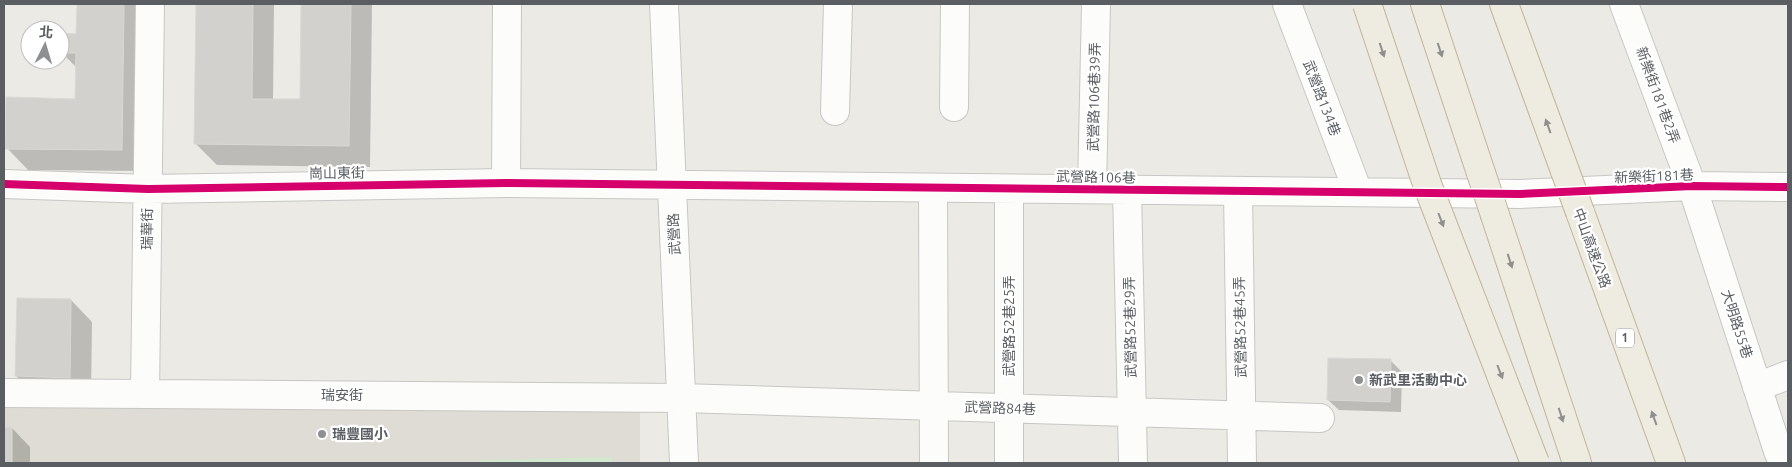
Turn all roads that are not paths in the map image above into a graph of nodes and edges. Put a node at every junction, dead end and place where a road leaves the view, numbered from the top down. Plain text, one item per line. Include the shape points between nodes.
1 (150, 4) edge
2 (507, 4) edge
3 (664, 4) edge
4 (838, 4) edge
5 (955, 4) edge
6 (1096, 4) edge
7 (1287, 4) edge
8 (1367, 4) edge
9 (1425, 4) edge
10 (1504, 4) edge
11 (1624, 4) edge
12 (954, 106) dead end
13 (835, 110) dead end
14 (506, 183) junction
15 (4, 184) edge
16 (672, 185) junction
17 (1692, 186) junction
18 (933, 188) junction
19 (1788, 188) edge
20 (148, 189) junction
21 (1009, 189) junction
22 (1092, 190) junction
23 (1127, 190) junction
24 (1238, 191) junction
25 (1358, 192) junction
26 (1520, 194) joint
27 (1788, 375) edge
28 (1757, 387) junction
29 (4, 393) edge
30 (145, 394) junction
31 (681, 398) junction
32 (934, 406) junction
33 (1009, 408) junction
34 (1133, 412) junction
35 (1241, 416) junction
36 (1320, 418) dead end
37 (1788, 454) edge
38 (684, 463) edge
39 (934, 463) edge
40 (1009, 463) edge
41 (1134, 463) edge
42 (1242, 463) edge
43 (1535, 463) edge
44 (1577, 463) edge
45 (1671, 463) edge

1 - 20 street, 瑞華街
2 - 14 street
3 - 16 street, 武營路
4 - 13 street
5 - 12 street
6 - 22 street, 武營路106巷39弄
7 - 25 street, 武營路134巷
8 -> 43 highway, bridge via 1427,184
9 -> 44 highway, bridge
45 -> 10 highway, 中山高速公路 / 1, bridge
11 - 17 street, 新樂街181巷2弄
14 - 16 street, 崗山東街
14 - 20 street, 崗山東街
15 - 20 street, 崗山東街
16 - 18 street, 武營路106巷
16 - 31 street, 武營路
17 - 19 street, 新樂街181巷
17 - 26 street, 新樂街181巷
17 - 28 street, 大明路55巷
18 - 21 street, 武營路106巷
18 - 32 street
20 - 30 street, 瑞華街
21 - 22 street, 武營路106巷
21 - 33 street, 武營路52巷25弄
22 - 23 street, 武營路106巷
23 - 24 street, 武營路106巷
23 - 34 street, 武營路52巷29弄
24 - 25 street, 武營路106巷
24 - 35 street, 武營路52巷45弄
25 - 26 street, 武營路106巷
27 - 28 street
28 - 37 street, 大明路55巷 via 1779,454
29 - 30 street, 瑞安街
30 - 31 street, 瑞安街
31 - 32 street, 武營路84巷
31 - 38 street, 武營路
32 - 33 street, 武營路84巷
32 - 39 street
33 - 34 street, 武營路84巷
33 - 40 street, 武營路52巷25弄
34 - 35 street, 武營路84巷
34 - 41 street, 武營路52巷29弄
35 - 36 street, 武營路84巷
35 - 42 street, 武營路52巷45弄

